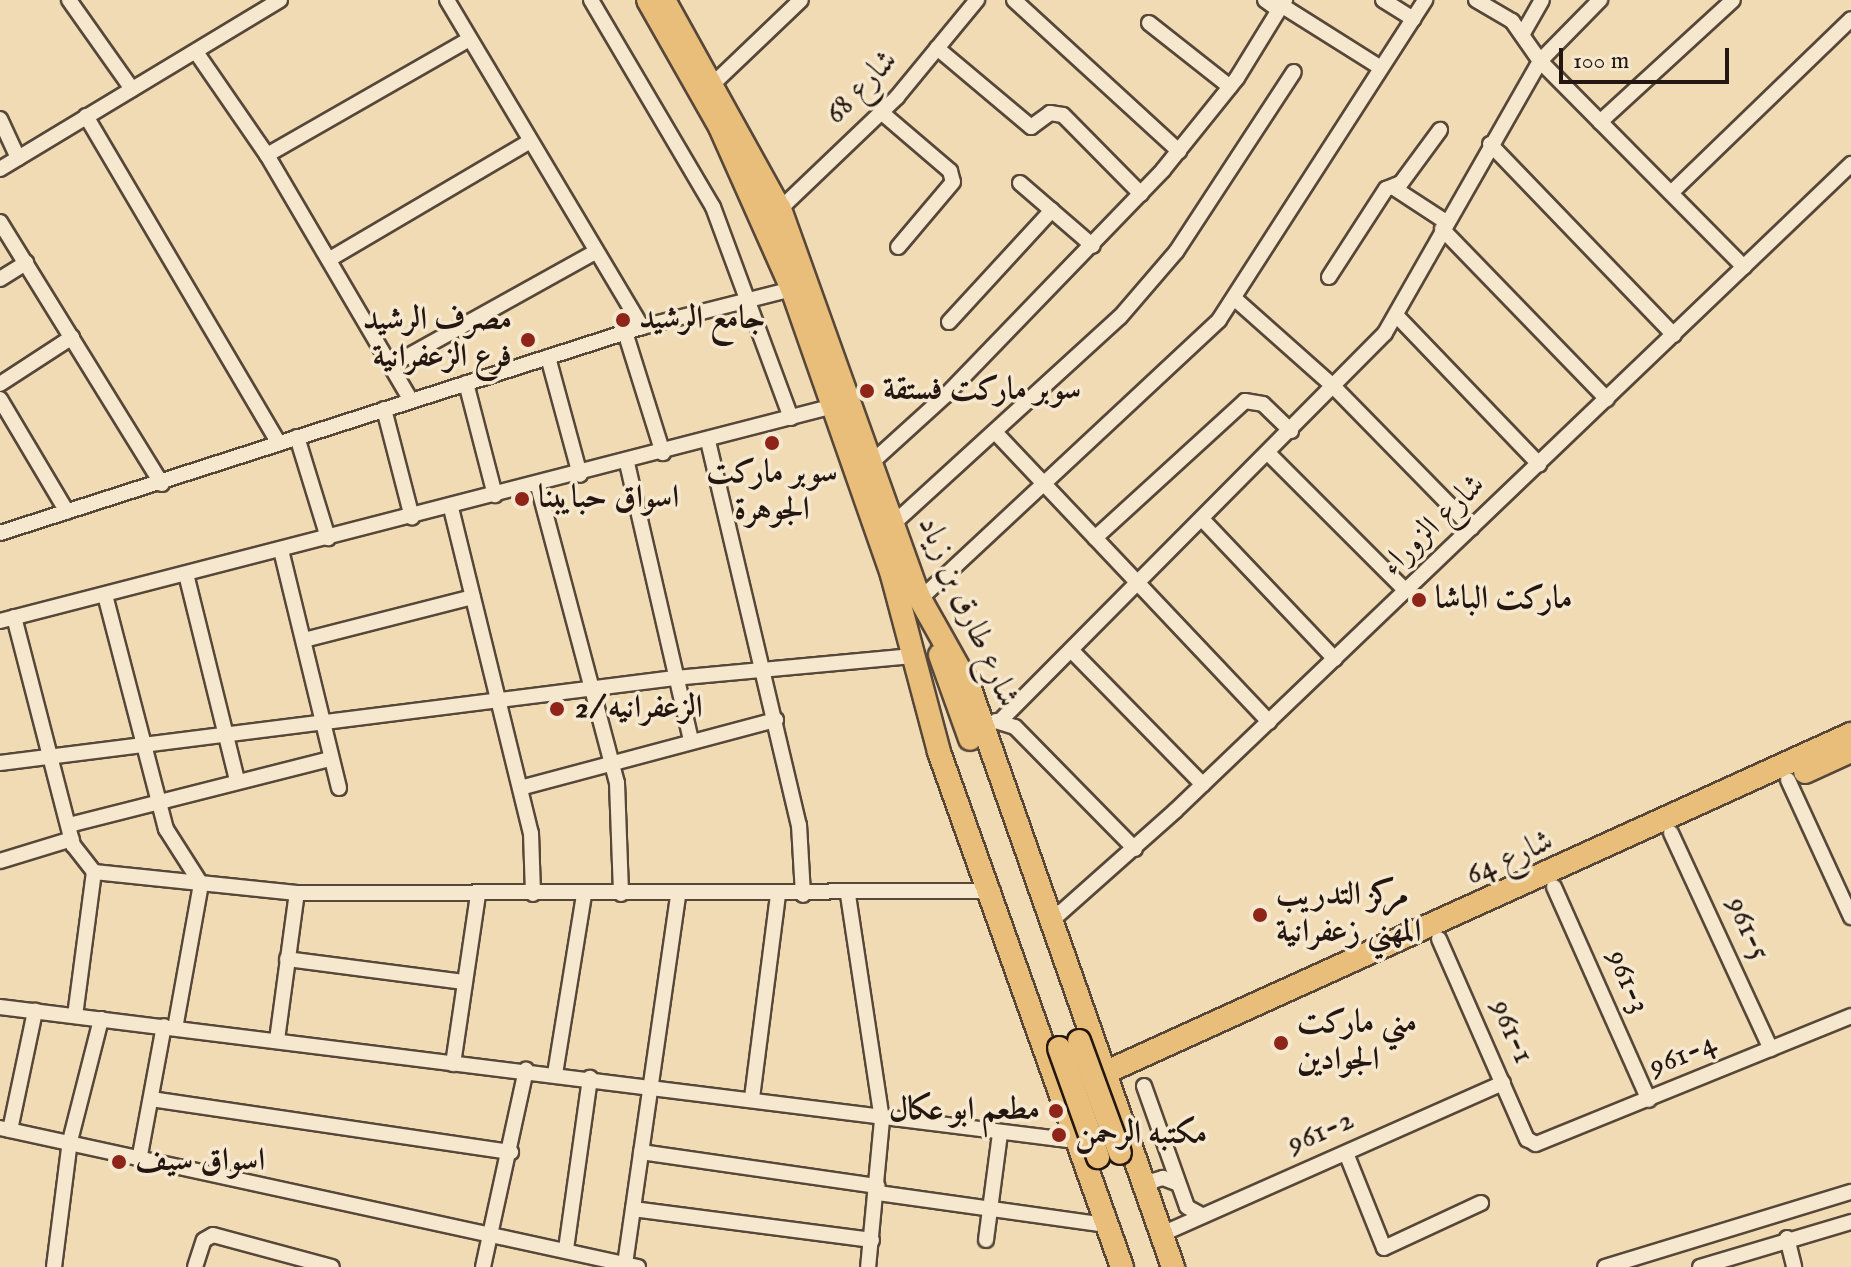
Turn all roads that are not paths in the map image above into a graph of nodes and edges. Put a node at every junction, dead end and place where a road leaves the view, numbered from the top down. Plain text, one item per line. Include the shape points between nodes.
1 (69, 0) edge
2 (280, 0) edge
3 (447, 0) edge
4 (591, 0) edge
5 (648, 0) edge
6 (664, 0) edge
7 (801, 0) edge
8 (977, 0) edge
9 (1014, 0) edge
10 (1265, 0) edge
11 (1383, 0) edge
12 (1425, 0) edge
13 (1476, 0) edge
14 (1542, 0) edge
15 (1600, 0) edge
16 (1733, 0) edge
17 (1282, 5) edge
18 (1413, 19) junction
19 (1851, 19) edge
20 (1149, 23) dead end
21 (1522, 35) junction
22 (468, 40) junction
23 (937, 48) junction
24 (196, 52) junction
25 (1540, 61) junction
26 (1381, 68) junction
27 (1294, 72) dead end
28 (714, 83) junction
29 (1230, 87) junction
30 (132, 89) junction
31 (881, 112) junction
32 (86, 116) junction
33 (0, 119) edge
34 (1600, 122) junction
35 (1440, 130) dead end
36 (530, 141) junction
37 (1490, 144) junction
38 (1179, 151) junction
39 (267, 155) junction
40 (18, 158) junction
41 (1851, 164) edge
42 (0, 169) edge
43 (1020, 183) dead end
44 (1394, 188) junction
45 (1671, 193) junction
46 (1141, 194) junction
47 (780, 209) junction
48 (1052, 210) junction
49 (0, 222) edge
50 (1444, 226) junction
51 (1093, 246) junction
52 (898, 247) dead end
53 (595, 252) junction
54 (330, 259) junction
55 (26, 263) junction
56 (1744, 267) junction
57 (1329, 277) dead end
58 (0, 279) edge
59 (792, 289) junction
60 (1235, 299) junction
61 (748, 300) junction
62 (1396, 315) junction
63 (949, 322) dead end
64 (642, 327) junction
65 (625, 332) junction
66 (1674, 335) junction
67 (72, 337) junction
68 (548, 357) junction
69 (392, 365) junction
70 (466, 383) junction
71 (0, 384) edge
72 (1334, 387) junction
73 (0, 399) edge
74 (1607, 399) junction
75 (411, 400) junction
76 (830, 407) junction
77 (384, 409) junction
78 (791, 418) junction
79 (1291, 431) junction
80 (995, 432) junction
81 (297, 437) junction
82 (708, 441) junction
83 (279, 443) junction
84 (663, 453) junction
85 (1268, 453) junction
86 (627, 463) junction
87 (871, 463) junction
88 (1539, 464) junction
89 (580, 475) junction
90 (162, 484) junction
91 (1045, 485) junction
92 (538, 486) junction
93 (495, 495) junction
94 (451, 508) junction
95 (67, 512) junction
96 (412, 517) junction
97 (1202, 519) junction
98 (893, 524) junction
99 (1472, 528) junction
100 (0, 533) edge
101 (328, 538) junction
102 (1095, 538) junction
103 (281, 550) junction
104 (186, 574) junction
105 (892, 575) junction
106 (1138, 585) junction
107 (1406, 591) junction
108 (105, 595) junction
109 (473, 597) junction
110 (920, 599) junction
111 (7, 619) edge
112 (304, 640) junction
113 (1072, 651) junction
114 (911, 656) junction
115 (1335, 659) junction
116 (764, 672) junction
117 (675, 678) junction
118 (590, 690) junction
119 (499, 701) junction
120 (776, 720) junction
121 (323, 721) junction
122 (990, 722) junction
123 (1269, 722) junction
124 (226, 734) junction
125 (1851, 734) edge
126 (691, 740) junction
127 (145, 743) junction
128 (1851, 751) edge
129 (55, 755) junction
130 (330, 759) junction
131 (610, 762) junction
132 (0, 763) edge
133 (237, 780) junction
134 (1788, 780) junction
135 (1203, 785) junction
136 (339, 788) dead end
137 (520, 788) junction
138 (157, 799) junction
139 (70, 832) junction
140 (1671, 833) junction
141 (1135, 849) junction
142 (0, 861) edge
143 (94, 872) junction
144 (201, 884) junction
145 (1554, 887) junction
146 (993, 891) junction
147 (297, 893) junction
148 (478, 894) junction
149 (533, 894) junction
150 (584, 894) junction
151 (621, 894) junction
152 (678, 894) junction
153 (778, 895) junction
154 (803, 895) junction
155 (848, 895) junction
156 (1851, 917) edge
157 (1050, 922) junction
158 (1439, 939) junction
159 (287, 959) junction
160 (465, 982) junction
161 (0, 1007) edge
162 (35, 1011) junction
163 (75, 1016) junction
164 (1851, 1016) edge
165 (101, 1019) junction
166 (170, 1027) junction
167 (277, 1040) junction
168 (1069, 1044) junction
169 (1771, 1049) junction
170 (453, 1064) junction
171 (526, 1070) junction
172 (555, 1074) junction
173 (590, 1078) junction
174 (1106, 1079) junction
175 (1503, 1083) junction
176 (651, 1085) junction
177 (1144, 1086) dead end
178 (1061, 1097) junction
179 (752, 1098) junction
180 (151, 1099) junction
181 (1649, 1100) junction
182 (882, 1120) junction
183 (5, 1129) edge
184 (1000, 1134) junction
185 (70, 1141) junction
186 (1076, 1141) junction
187 (1536, 1144) joint
188 (511, 1152) junction
189 (641, 1152) junction
190 (1346, 1153) junction
191 (140, 1155) junction
192 (1109, 1155) junction
193 (1176, 1183) junction
194 (1143, 1184) junction
195 (878, 1190) junction
196 (1851, 1192) edge
197 (1481, 1203) dead end
198 (633, 1209) junction
199 (991, 1209) junction
200 (1203, 1216) junction
201 (1851, 1222) edge
202 (1107, 1225) junction
203 (494, 1232) junction
204 (1162, 1234) junction
205 (1787, 1238) junction
206 (872, 1240) junction
207 (986, 1240) dead end
208 (566, 1249) junction
209 (631, 1266) edge
210 (54, 1267) edge
211 (195, 1267) edge
212 (332, 1267) edge
213 (483, 1267) edge
214 (868, 1267) edge
215 (1122, 1267) edge
216 (1137, 1267) edge
217 (1161, 1267) edge
218 (1173, 1267) edge
219 (1605, 1267) edge
220 (1700, 1267) edge
221 (1794, 1267) edge

1 - 30 street
2 - 24 street
3 - 22 street
4 - 61 street via 713,207
5 - 59 main road, شارع طارق بن زياد via 720,127
6 - 28 main road, شارع طارق بن زياد
7 - 28 street
8 - 23 street, شارع 68
9 - 38 street
10 - 17 street
11 - 18 street
12 - 18 street
13 - 21 street
14 - 21 street
15 - 25 street
16 - 34 street
17 - 26 street
17 - 29 street
18 - 26 street
19 - 45 street
20 - 29 street
21 - 25 street
22 - 36 street
22 - 39 street
23 - 31 street, شارع 68
23 - 46 street via 1031,127 1050,113 1063,115
24 - 30 street
24 - 39 street
25 - 34 street
25 - 37 street
26 - 60 street
27 - 80 street via 1176,252 1120,317
28 - 47 main road, شارع طارق بن زياد
29 - 38 street
30 - 32 street
31 - 47 street, شارع 68
31 - 52 street via 950,171 953,182
32 - 40 street
32 - 83 street
33 - 40 street
34 - 45 street
35 - 44 street
36 - 53 street
36 - 54 street
37 - 50 street
37 - 66 street
38 - 46 street
39 - 54 street
40 - 42 street
41 - 56 street, شارع الزوراء
43 - 48 street
44 - 50 street
44 - 57 street via 1386,189
45 - 56 street
46 - 51 street
47 - 87 main road, شارع طارق بن زياد
48 - 51 street
48 - 63 street
49 - 55 street
50 - 62 street
50 - 74 street
51 - 87 street
53 - 64 street
53 - 69 street
54 - 69 street
55 - 58 street
55 - 67 street
56 - 66 street, شارع الزوراء
59 - 61 street
59 - 76 main road, شارع طارق بن زياد
60 - 72 street
60 - 91 street via 1136,402
61 - 64 street
61 - 78 street
62 - 72 street
62 - 88 street
64 - 65 street
65 - 68 street
65 - 84 street
66 - 74 street, شارع الزوراء
67 - 71 street
67 - 90 street
68 - 70 street
68 - 89 street
69 - 75 street
70 - 75 street
70 - 93 street
72 - 79 street
72 - 99 street
73 - 95 street
74 - 88 street, شارع الزوراء
75 - 77 street
76 - 78 street
76 - 105 main road, شارع طارق بن زياد
77 - 81 street
77 - 96 street
78 - 82 street
79 - 85 street
79 - 102 street via 1263,404 1245,401
80 - 91 street
80 - 98 street
81 - 83 street
81 - 101 street
82 - 84 street
82 - 116 street
83 - 90 street
84 - 86 street
85 - 97 street
85 - 107 street
86 - 89 street
86 - 117 street
87 - 98 main road, شارع طارق بن زياد
88 - 99 street, شارع الزوراء
89 - 92 street
90 - 95 street
91 - 102 street
91 - 110 street
92 - 93 street
92 - 118 street
93 - 94 street
94 - 96 street
94 - 109 street
95 - 100 street
96 - 101 street
97 - 106 street
97 - 115 street
98 - 110 main road, شارع طارق بن زياد
99 - 107 street, شارع الزوراء
101 - 103 street
102 - 106 street
103 - 104 street
103 - 112 street
104 - 108 street
104 - 124 street
105 - 114 main road, شارع طارق بن زياد
105 - 168 main road
106 - 113 street
106 - 123 street
107 - 115 street, شارع الزوراء
108 - 111 street
108 - 127 street
109 - 112 street
109 - 119 street
110 - 122 main road, شارع طارق بن زياد
110 - 168 main road
111 - 129 street
112 - 121 street
113 - 122 street
113 - 135 street
114 - 116 street
114 - 146 main road, شارع طارق بن زياد via 944,765
115 - 123 street, شارع الزوراء
116 - 117 street
116 - 120 street
117 - 118 street
117 - 126 street
118 - 119 street
118 - 131 street
119 - 121 street
119 - 137 street
120 - 126 street
120 - 154 street via 799,825
121 - 124 street
121 - 130 street
122 - 141 street via 1015,727
122 - 157 main road, شارع طارق بن زياد
123 - 135 street, شارع الزوراء
124 - 127 street
124 - 133 street
125 - 174 main road, شارع 64
126 - 131 street
127 - 129 street
127 - 138 street
128 - 134 main road, شارع 64
129 - 132 street
129 - 139 street
130 - 133 street
130 - 136 street
131 - 137 street
131 - 151 street via 621,819
133 - 138 street
134 - 140 main road, شارع 64
134 - 156 street
135 - 141 street, شارع الزوراء
137 - 149 street via 531,833
138 - 139 street
138 - 144 street via 166,829
139 - 142 street
139 - 143 street
140 - 145 main road, شارع 64
140 - 169 street, 961-5
141 - 157 street, شارع الزوراء
143 - 144 street
143 - 163 street
144 - 147 street
144 - 166 street
145 - 158 main road, شارع 64
145 - 181 street, 961-3
146 - 155 street
146 - 178 main road, شارع طارق بن زياد
147 - 148 street
147 - 159 street
148 - 149 street
148 - 160 street
149 - 150 street
150 - 151 street
150 - 172 street
151 - 152 street
152 - 153 street
152 - 176 street
153 - 154 street
153 - 179 street
154 - 155 street
155 - 182 street
157 - 174 main road, شارع طارق بن زياد
158 - 174 main road, شارع 64
158 - 175 street, 961-1
159 - 160 street
159 - 167 street
160 - 170 street
161 - 162 street
162 - 163 street
162 - 183 street
163 - 165 street
164 - 169 street, 961-4
165 - 166 street
165 - 185 street
166 - 167 street
166 - 180 street
167 - 170 street
168 - 192 main road, bridge
169 - 181 street, 961-4
170 - 171 street
171 - 172 street
171 - 188 street
172 - 173 street
173 - 176 street
173 - 208 street
174 - 178 main road, شارع 64
174 - 194 main road, شارع طارق بن زياد
175 - 187 street, 961-1 via 1527,1139
175 - 190 street, 961-2
176 - 179 street
176 - 189 street
177 - 193 street
178 - 186 main road, شارع طارق بن زياد
179 - 182 street
180 - 188 street
180 - 191 street
181 - 187 street, 961-4
182 - 184 street
182 - 195 street
183 - 185 street
184 - 186 street
184 - 199 street
185 - 191 street
185 - 210 street
186 - 202 main road, شارع طارق بن زياد
188 - 203 street
189 - 195 street
189 - 198 street
190 - 197 street via 1384,1248
190 - 200 street, 961-2
191 - 203 street
192 - 216 main road
192 - 217 main road
193 - 194 street via 1163,1178
193 - 200 street via 1187,1207
194 - 204 main road, شارع طارق بن زياد
195 - 199 street
195 - 206 street
196 - 219 street
198 - 206 street
198 - 209 street
199 - 202 street
199 - 207 street
200 - 204 street, 961-2
201 - 205 street
202 - 215 main road, شارع طارق بن زياد
203 - 208 street
203 - 213 street
204 - 218 main road, شارع طارق بن زياد
205 - 220 street
205 - 221 street
206 - 214 street
208 - 209 street
211 - 212 street via 204,1240 213,1235

